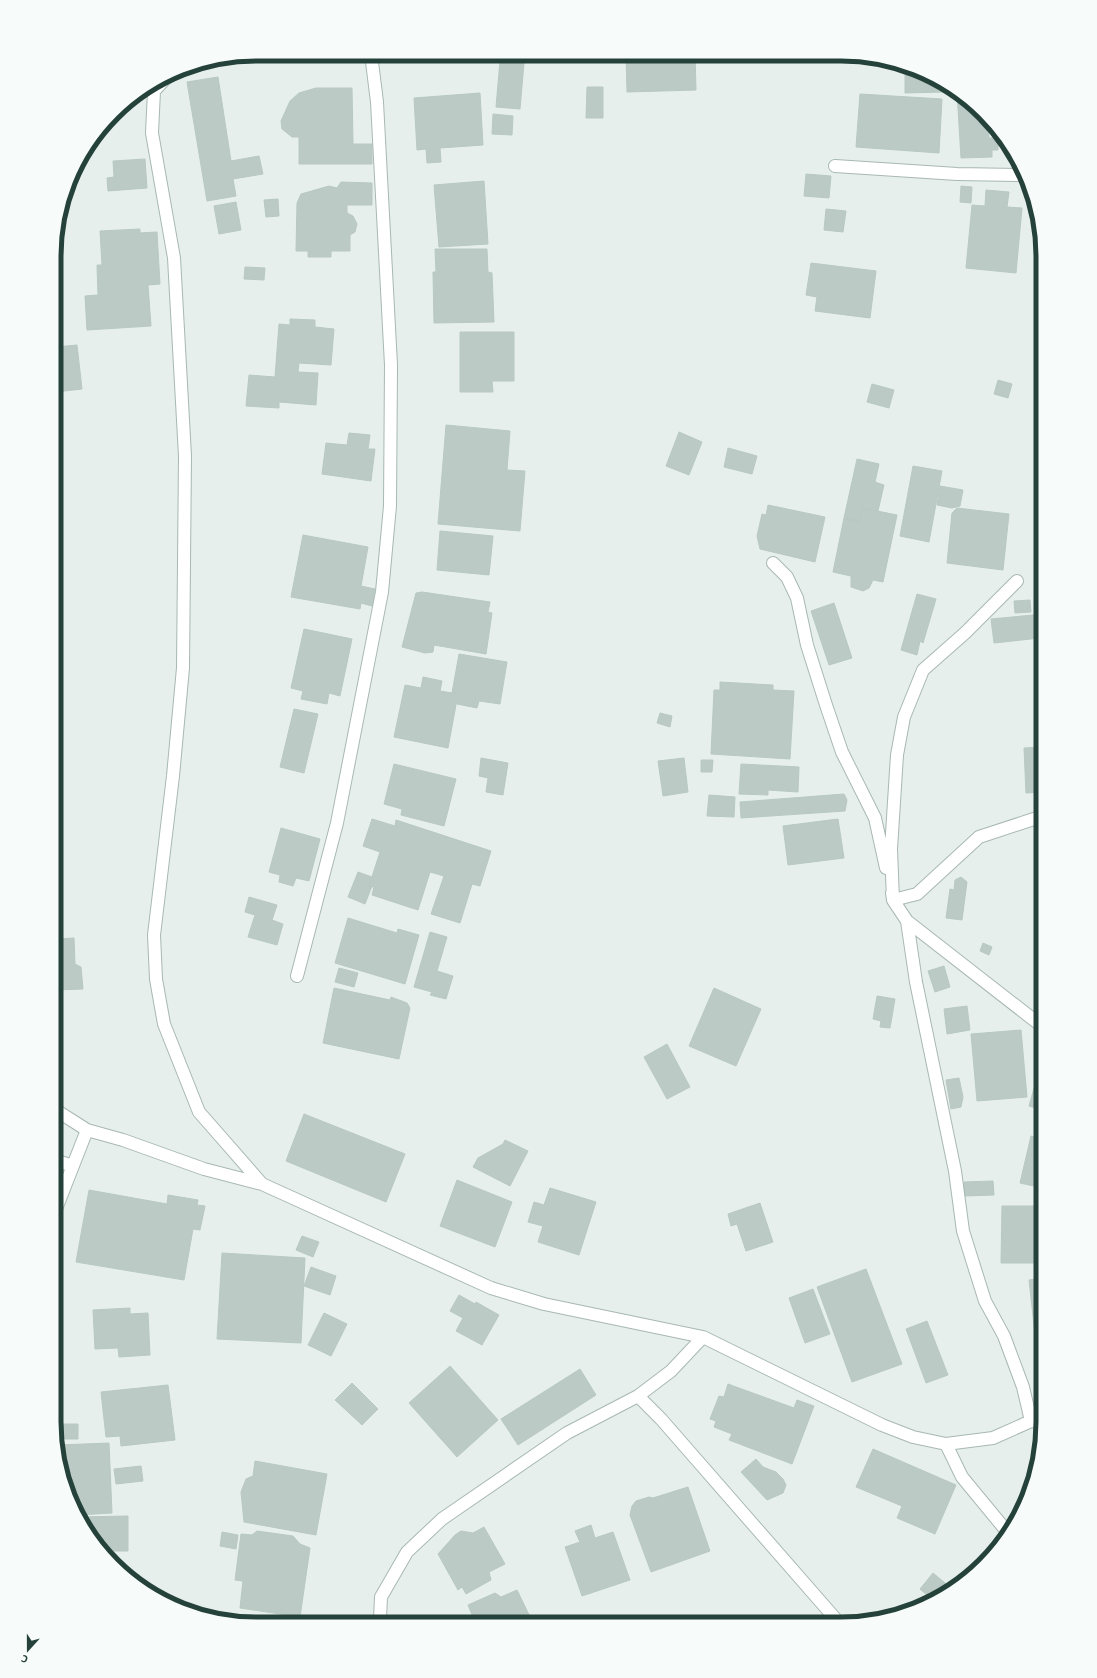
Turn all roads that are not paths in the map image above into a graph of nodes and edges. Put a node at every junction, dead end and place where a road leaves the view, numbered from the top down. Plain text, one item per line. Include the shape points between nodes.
1 (372, 61) edge
2 (157, 88) edge
3 (835, 166) dead end
4 (1018, 175) edge
5 (773, 563) dead end
6 (1017, 581) dead end
7 (1036, 818) edge
8 (893, 900) junction
9 (907, 921) junction
10 (297, 976) dead end
11 (1036, 1022) edge
12 (61, 1113) edge
13 (87, 1130) junction
14 (61, 1162) edge
15 (73, 1166) junction
16 (262, 1184) junction
17 (61, 1195) edge
18 (703, 1337) junction
19 (638, 1396) junction
20 (1036, 1420) edge
21 (1036, 1422) edge
22 (946, 1444) junction
23 (1004, 1528) edge
24 (380, 1617) edge
25 (834, 1617) edge

1 - 10 street via 377,110 391,365 390,506 382,592 337,823
2 - 16 street via 154,91 152,133 175,266 185,456 183,661 173,776 154,936 156,978 164,1024 199,1112
3 - 4 street via 957,174
5 - 8 street via 787,577 797,598 807,645 840,746 875,818
6 - 8 street via 924,670 904,717 897,755 891,849
7 - 8 street via 979,837 917,894
8 - 9 street
9 - 11 street
9 - 20 street via 916,982 956,1171 963,1231 985,1301 1004,1336
12 - 13 street
13 - 15 street
13 - 16 street via 204,1169
14 - 15 street
15 - 17 street
16 - 18 street via 491,1288 544,1304
18 - 19 street via 671,1371
18 - 22 street via 882,1425 913,1437
19 - 24 street via 566,1432 442,1519 407,1552 381,1597
19 - 25 street
21 - 22 street via 993,1438
22 - 23 street via 962,1477

